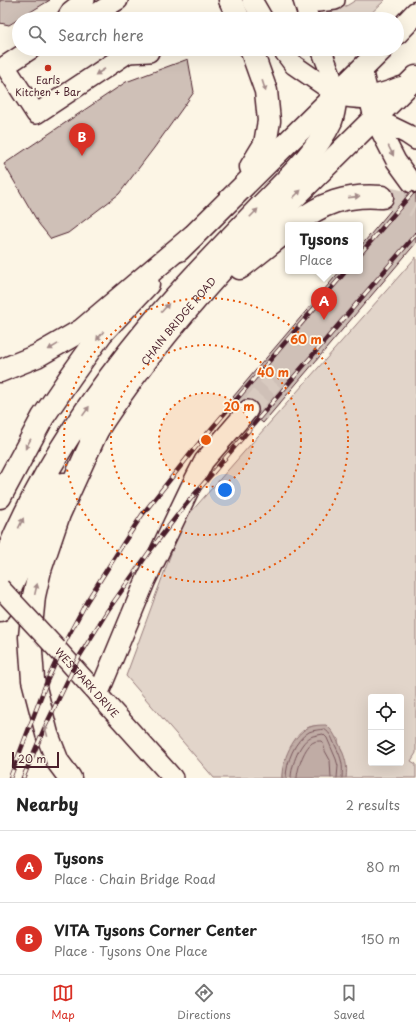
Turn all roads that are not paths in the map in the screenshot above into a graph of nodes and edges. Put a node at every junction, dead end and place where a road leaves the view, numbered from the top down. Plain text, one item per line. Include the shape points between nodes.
1 (85, 0) edge
2 (230, 0) edge
3 (252, 0) edge
4 (303, 0) edge
5 (335, 0) edge
6 (416, 8) edge
7 (70, 12) edge
8 (236, 12) edge
9 (259, 12) edge
10 (307, 12) edge
11 (416, 13) edge
12 (404, 14) edge
13 (404, 26) edge
14 (20, 56) edge
15 (121, 56) edge
16 (254, 56) edge
17 (287, 56) edge
18 (324, 56) edge
19 (375, 56) edge
20 (362, 69) junction
21 (412, 81) edge
22 (336, 94) junction
23 (371, 108) junction
24 (331, 120) junction
25 (295, 134) junction
26 (416, 140) edge
27 (412, 183) dead end
28 (382, 197) tunnel mouth
29 (223, 206) junction
30 (298, 222) edge
31 (285, 232) edge
32 (193, 236) junction
33 (183, 313) junction
34 (0, 371) edge
35 (248, 410) tunnel mouth
36 (100, 424) junction
37 (0, 497) edge
38 (0, 572) edge
39 (0, 588) edge
40 (0, 610) edge
41 (98, 695) junction
42 (70, 778) edge
43 (173, 778) edge

1 - 7 street
2 - 8 main road
3 - 9 street
4 - 5 street
4 - 10 street
6 - 12 main road
11 - 13 main road
15 -> 14 street via 41,121 5,66
16 -> 29 main road via 266,91 269,121 265,144
17 - 22 street via 294,65
18 - 22 street
19 - 20 main road
20 - 22 main road
20 - 23 street
21 - 23 main road, CHAIN BRIDGE ROAD
22 - 23 main road
22 - 24 main road
22 - 25 main road
23 - 24 main road
23 - 26 street
23 -> 27 street via 396,161
33 -> 23 main road, CHAIN BRIDGE ROAD
24 - 25 main road via 314,124
38 -> 24 main road via 9,546 36,492 69,436 109,377 190,280 298,168
25 - 29 main road
30 -> 28 main road via 326,204 344,198
29 - 32 main road
31 - 33 main road
32 -> 34 main road via 82,330 38,356
32 -> 37 main road via 101,334 43,417
33 - 36 main road, CHAIN BRIDGE ROAD
35 - 41 street via 204,461 145,582
36 - 40 main road, CHAIN BRIDGE ROAD via 36,533
42 -> 36 main road via 58,762 47,734 33,680 30,637 34,596 40,570 59,514
39 - 41 street, WESTPARK DRIVE, bridge
41 - 43 street, WESTPARK DRIVE

